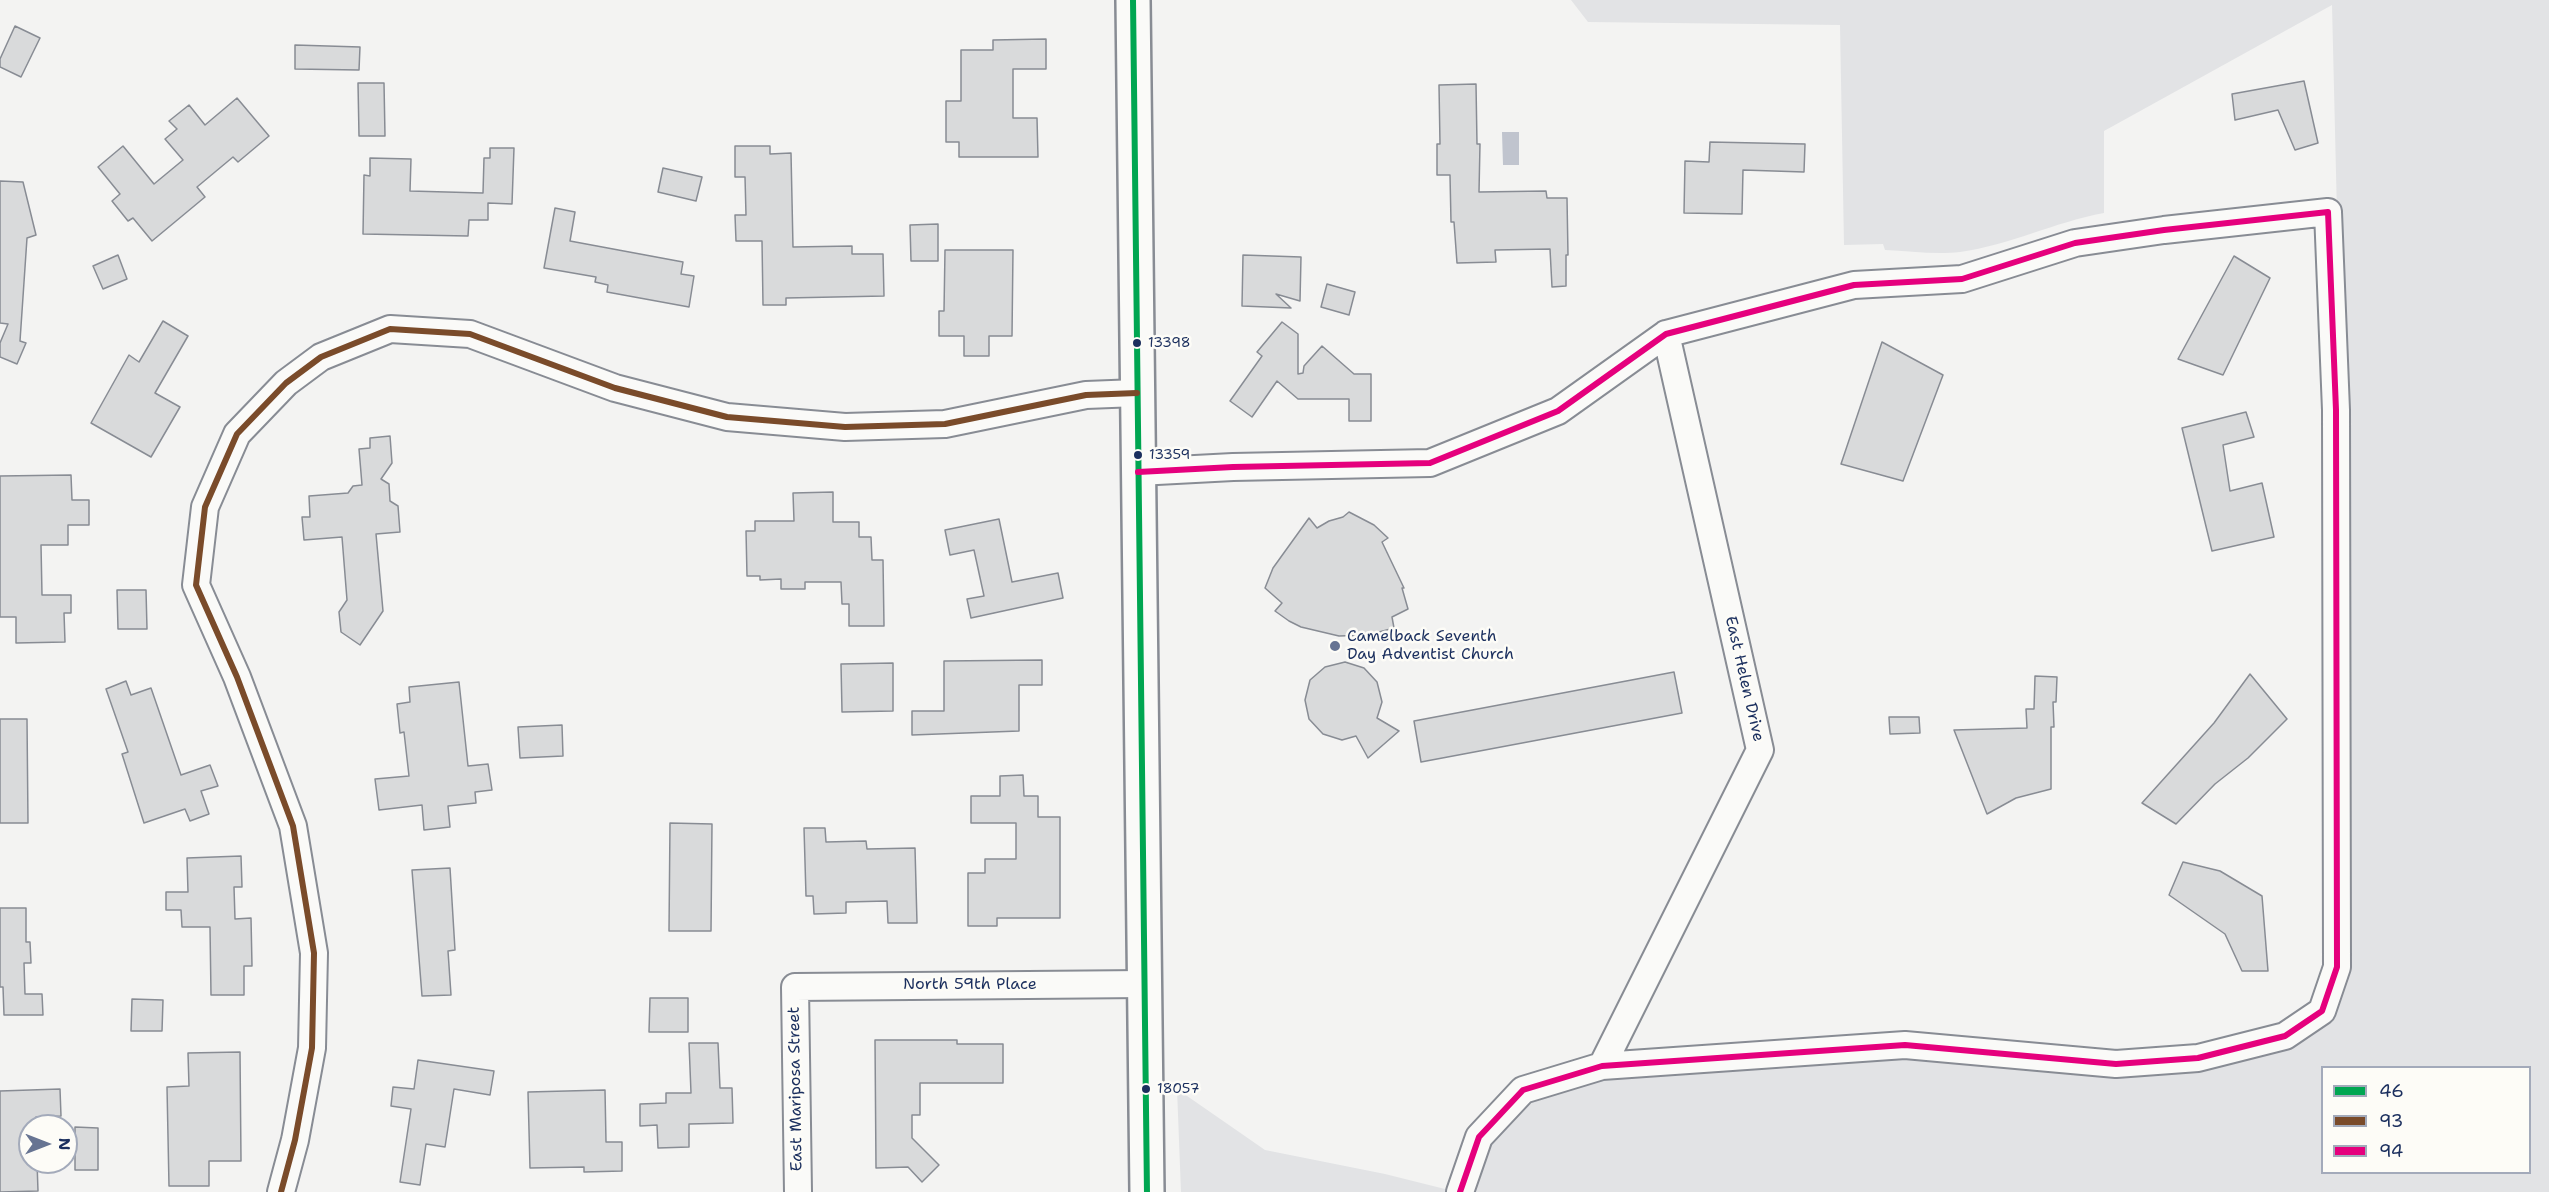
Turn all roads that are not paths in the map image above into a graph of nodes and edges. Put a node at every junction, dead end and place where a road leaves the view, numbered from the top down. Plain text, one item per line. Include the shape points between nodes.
1 (1133, 0) edge
2 (1666, 334) junction
3 (1137, 393) junction
4 (1138, 472) junction
5 (1144, 984) junction
6 (795, 987) joint
7 (1602, 1066) junction
8 (280, 1192) edge
9 (798, 1192) edge
10 (1147, 1192) edge
11 (1460, 1192) edge

1 - 3 main road
2 - 4 street via 1558,411 1430,463
2 - 7 street, East Helen Drive via 1760,750
2 - 7 street via 1854,285 1962,279 2075,243 2328,213 2336,410 2337,967 2322,1011 2285,1036 2198,1058 2116,1064 1905,1046
3 - 4 main road
3 - 8 street via 1086,395 945,424 845,427 727,417 615,388 470,334 390,329 321,357 286,383 237,434 205,507 196,585 237,678 293,826 314,953 312,1048 295,1140
4 - 5 main road
5 - 6 street, North 59th Place
5 - 10 main road
6 - 9 street, East Mariposa Street
7 - 11 street via 1523,1090 1479,1137

